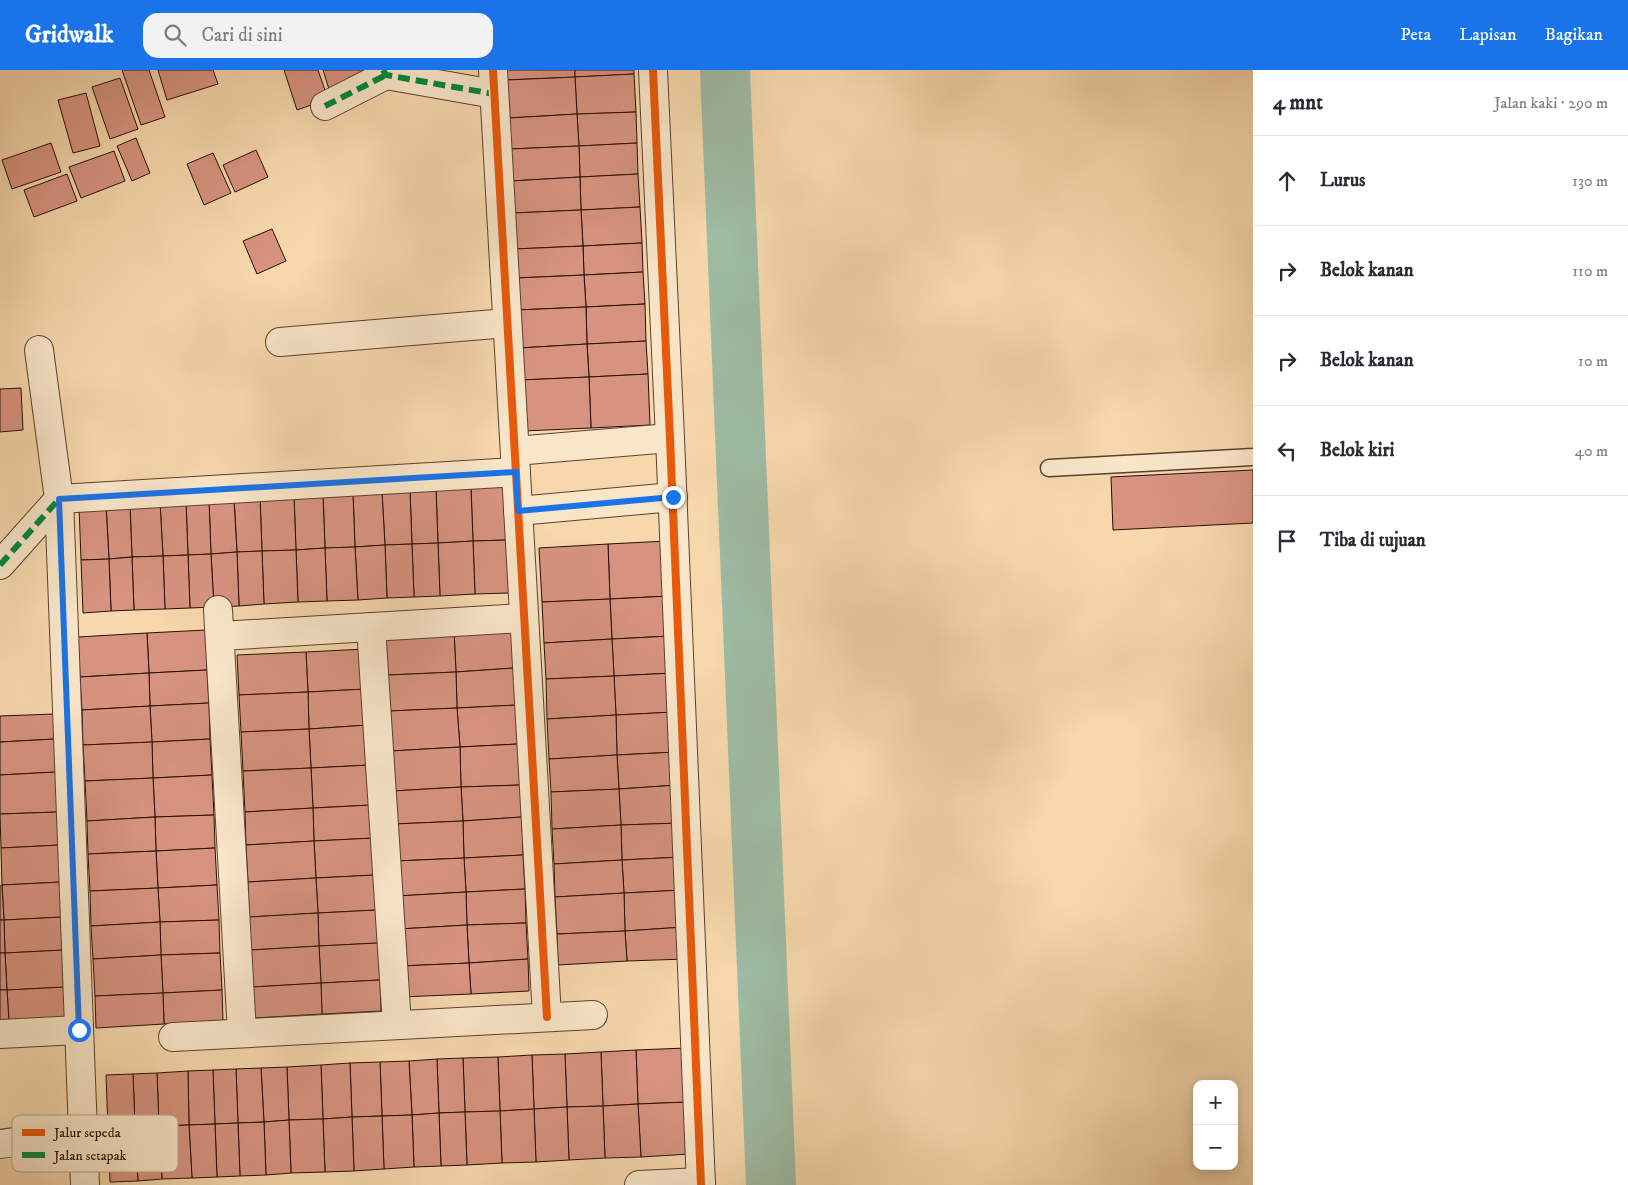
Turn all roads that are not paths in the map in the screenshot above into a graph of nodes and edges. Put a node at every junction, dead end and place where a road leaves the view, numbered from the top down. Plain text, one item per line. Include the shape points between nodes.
1 (653, 70) edge
2 (385, 72) edge
3 (494, 82) edge
4 (325, 106) dead end
5 (507, 323) junction
6 (280, 342) dead end
7 (39, 350) dead end
8 (670, 438) junction
9 (1253, 457) edge
10 (515, 461) junction
11 (1049, 468) dead end
12 (673, 497) junction
13 (59, 499) junction
14 (518, 511) junction
15 (0, 566) edge
16 (524, 618) junction
17 (371, 627) junction
18 (593, 1015) dead end
19 (547, 1017) junction
20 (397, 1025) junction
21 (79, 1030) junction
22 (242, 1033) junction
23 (0, 1034) edge
24 (173, 1037) dead end
25 (82, 1115) edge
26 (84, 1172) edge
27 (701, 1183) edge
28 (84, 1185) edge
29 (639, 1185) edge

1 - 8 street
2 - 3 street
2 - 4 street
3 - 5 street
5 - 6 street
5 - 10 street
7 - 13 street
8 - 10 street
8 - 12 street
9 - 11 lane
10 - 13 street
10 - 14 street
12 - 14 street
12 - 27 street
13 - 15 street
13 - 21 street
14 - 16 street
16 - 17 street
16 - 19 street
17 - 20 street
17 - 22 street via 219,623
18 - 19 street
19 - 20 street
20 - 22 street
21 - 23 street
21 - 25 street
22 - 24 street
26 - 28 street
27 - 29 street

